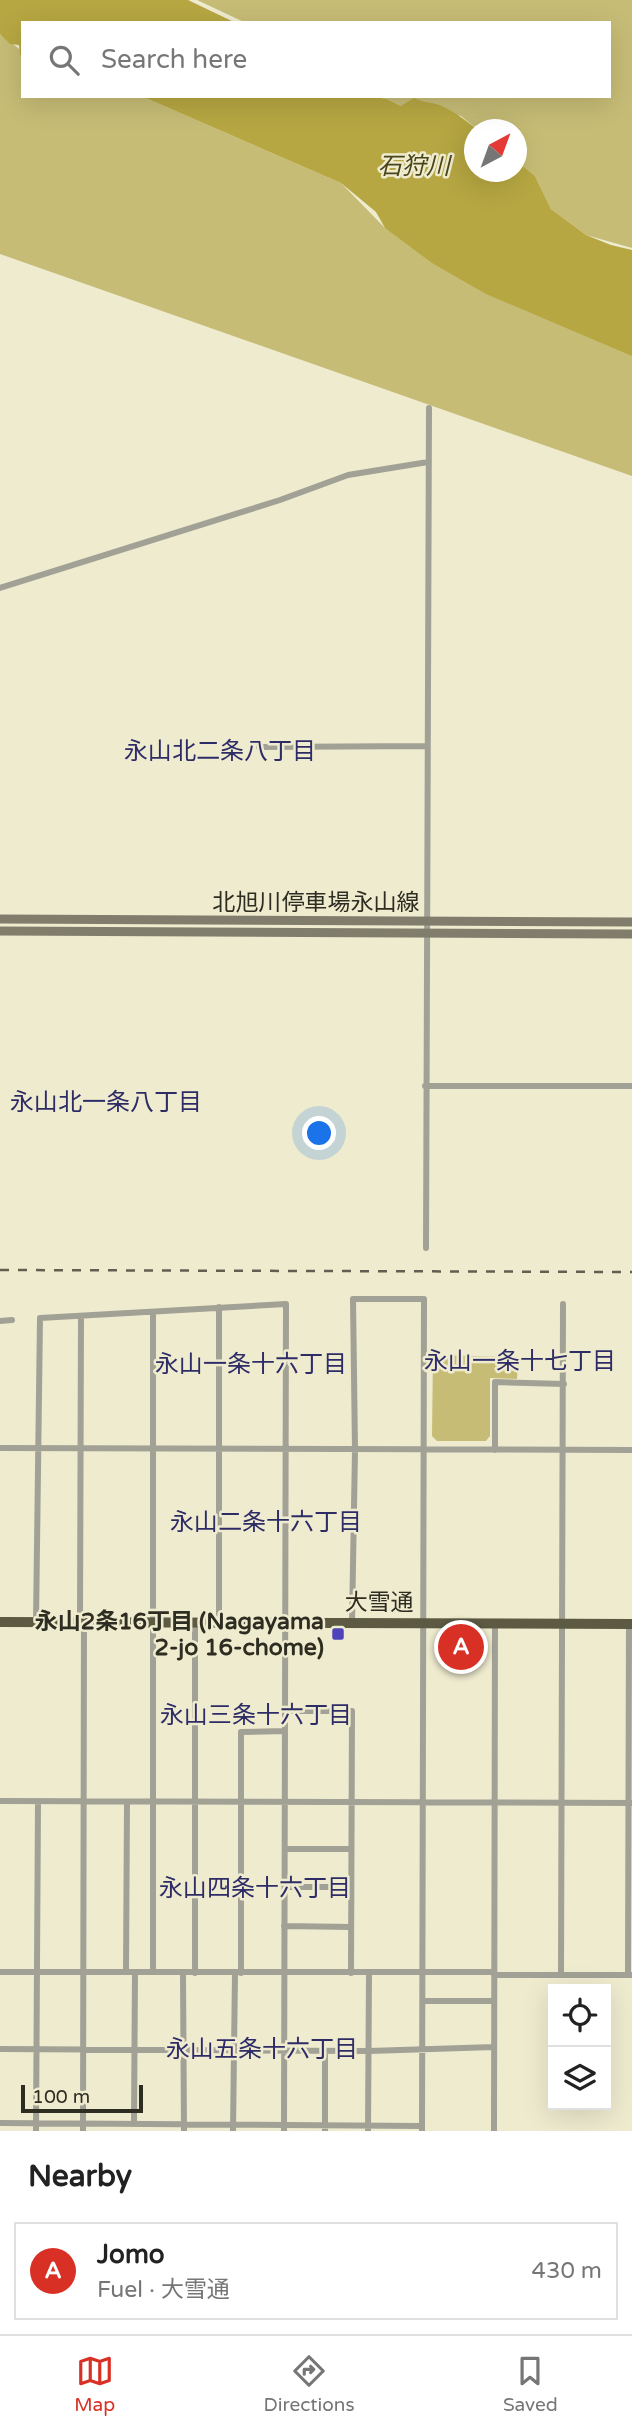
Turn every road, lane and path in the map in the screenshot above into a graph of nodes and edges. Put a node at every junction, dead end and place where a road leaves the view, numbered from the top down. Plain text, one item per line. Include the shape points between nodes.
1 (429, 408) dead end
2 (428, 462) junction
3 (0, 588) edge
4 (426, 746) junction
5 (260, 747) dead end
6 (0, 919) edge
7 (426, 922) junction
8 (632, 922) edge
9 (0, 931) edge
10 (426, 933) junction
11 (632, 934) edge
12 (425, 1086) junction
13 (632, 1086) edge
14 (426, 1248) dead end
15 (563, 1304) dead end
16 (219, 1307) junction
17 (153, 1312) junction
18 (82, 1317) junction
19 (12, 1320) dead end
20 (0, 1321) edge
21 (564, 1384) junction
22 (0, 1448) edge
23 (39, 1448) junction
24 (81, 1448) junction
25 (152, 1449) junction
26 (218, 1449) junction
27 (286, 1450) junction
28 (355, 1450) junction
29 (495, 1450) junction
30 (563, 1450) junction
31 (632, 1450) edge
32 (423, 1451) junction
33 (0, 1622) edge
34 (36, 1622) junction
35 (82, 1622) junction
36 (152, 1622) junction
37 (195, 1622) junction
38 (219, 1623) junction
39 (285, 1623) junction
40 (352, 1623) junction
41 (423, 1623) junction
42 (495, 1624) junction
43 (562, 1624) junction
44 (630, 1624) edge
45 (286, 1711) junction
46 (630, 1713) edge
47 (285, 1731) junction
48 (0, 1801) edge
49 (83, 1801) junction
50 (38, 1802) junction
51 (127, 1802) junction
52 (153, 1802) junction
53 (195, 1802) junction
54 (240, 1802) junction
55 (351, 1802) junction
56 (494, 1802) junction
57 (561, 1802) junction
58 (285, 1803) junction
59 (423, 1803) junction
60 (630, 1803) edge
61 (285, 1849) junction
62 (351, 1849) junction
63 (285, 1887) junction
64 (351, 1887) junction
65 (285, 1926) junction
66 (351, 1927) junction
67 (423, 1971) junction
68 (0, 1972) edge
69 (38, 1972) junction
70 (83, 1972) junction
71 (131, 1972) junction
72 (153, 1972) junction
73 (184, 1973) junction
74 (195, 1973) junction
75 (238, 1973) junction
76 (285, 1973) junction
77 (351, 1973) junction
78 (369, 1973) junction
79 (494, 1973) junction
80 (561, 1975) junction
81 (630, 1975) edge
82 (423, 2001) junction
83 (494, 2001) junction
84 (494, 2048) junction
85 (0, 2049) edge
86 (37, 2049) junction
87 (83, 2050) junction
88 (134, 2050) junction
89 (184, 2050) junction
90 (233, 2050) junction
91 (422, 2050) junction
92 (283, 2051) junction
93 (324, 2051) junction
94 (369, 2051) junction
95 (0, 2123) edge
96 (134, 2124) junction
97 (36, 2127) edge
98 (83, 2127) edge
99 (184, 2127) edge
100 (233, 2128) edge
101 (284, 2128) edge
102 (325, 2128) edge
103 (368, 2128) edge
104 (422, 2128) edge
105 (494, 2131) edge

1 - 2 street
2 - 3 street via 348,475
2 - 4 street
4 - 5 street
4 - 7 street
6 - 7 main road, 北旭川停車場永山線
7 - 8 main road, 北旭川停車場永山線
7 - 10 street
9 - 10 main road, 北旭川停車場永山線
10 - 11 main road, 北旭川停車場永山線
10 - 12 street
12 - 13 street
12 - 14 street
15 - 21 street
16 - 17 street
16 - 26 street
16 - 27 street via 286,1304
17 - 18 street
17 - 25 street
18 - 23 street via 40,1318
18 - 24 street
19 - 20 street
21 - 29 street via 495,1382
21 - 30 street
22 - 23 street
23 - 24 street
23 - 34 street
24 - 25 street
24 - 35 street
25 - 26 street
25 - 36 street
26 - 27 street
26 - 38 street
27 - 28 street
27 - 39 street
28 - 32 street
28 - 32 street via 353,1299 424,1299
28 - 40 street
29 - 30 street
29 - 32 street
30 - 31 street
30 - 43 street
32 - 41 street
33 - 34 highway, 大雪通
34 - 35 highway, 大雪通
35 - 36 highway, 大雪通
35 - 49 street
36 - 37 highway, 大雪通
36 - 52 street
37 - 38 highway, 大雪通
37 - 53 street
38 - 39 highway, 大雪通
39 - 40 highway, 大雪通
39 - 45 street
40 - 41 highway, 大雪通
41 - 42 highway, 大雪通
41 - 59 street
42 - 43 highway, 大雪通
42 - 56 street
43 - 44 highway, 大雪通
43 - 57 street
44 - 46 street
45 - 47 street
45 - 55 street via 352,1711
46 - 60 street
47 - 54 street via 242,1732
47 - 58 street
48 - 50 street
49 - 50 street
49 - 51 street
49 - 70 street
50 - 69 street
51 - 52 street
51 - 71 street
52 - 53 street
52 - 72 street
53 - 54 street
53 - 74 street
54 - 58 street
54 - 75 street
55 - 58 street
55 - 59 street
55 - 62 street
56 - 57 street
56 - 59 street
56 - 79 street
57 - 60 street
57 - 80 street
58 - 61 street
59 - 67 street
60 - 81 street
61 - 62 street
61 - 63 street
62 - 64 street
63 - 64 street
63 - 65 street
64 - 66 street
65 - 66 street
65 - 76 street
66 - 77 street
67 - 78 street
67 - 79 street
67 - 82 street
68 - 69 street
69 - 70 street
69 - 86 street
70 - 71 street
70 - 87 street
71 - 72 street
71 - 88 street
72 - 73 street
73 - 74 street
73 - 89 street
74 - 75 street
75 - 76 street
75 - 90 street
76 - 77 street
76 - 92 street
77 - 78 street
78 - 94 street
79 - 80 street
79 - 83 street
80 - 81 street
82 - 83 street
82 - 91 street
83 - 84 street
84 - 91 street
84 - 105 street
85 - 86 street
86 - 87 street
86 - 97 street
87 - 88 street
87 - 98 street
88 - 89 street
88 - 96 street
89 - 90 street
89 - 99 street
90 - 92 street
90 - 100 street
91 - 94 street
91 - 104 street
92 - 93 street
92 - 101 street
93 - 94 street
93 - 102 street
94 - 103 street
95 - 97 street
96 - 98 street
96 - 99 street
97 - 98 street
99 - 100 street
100 - 101 street
101 - 102 street
102 - 103 street
103 - 104 street

